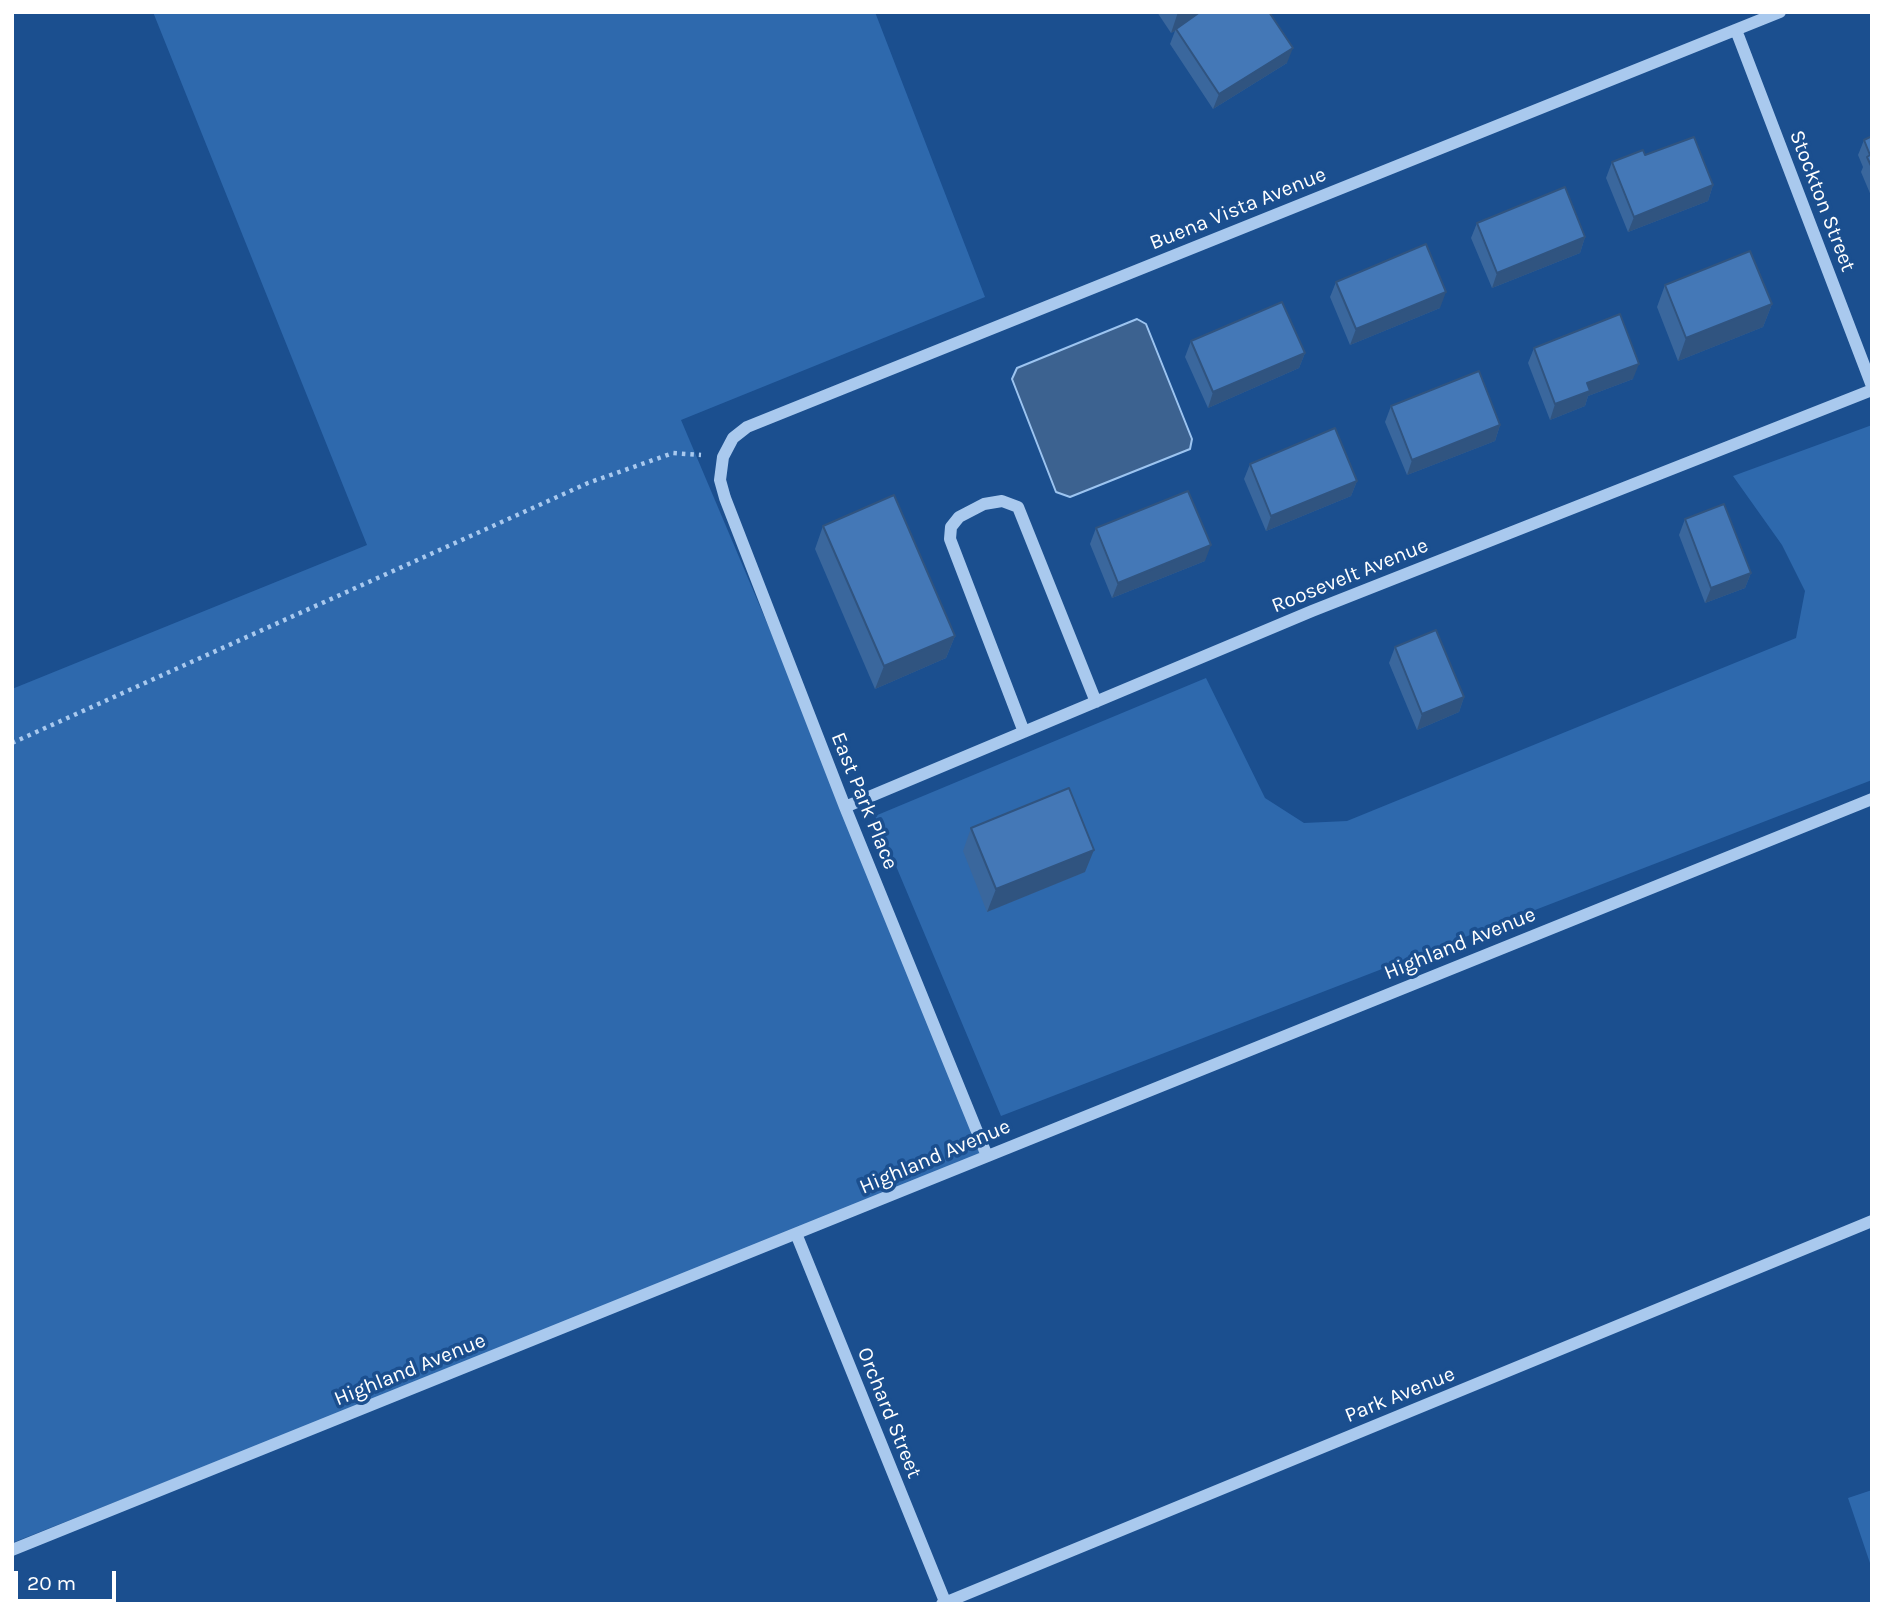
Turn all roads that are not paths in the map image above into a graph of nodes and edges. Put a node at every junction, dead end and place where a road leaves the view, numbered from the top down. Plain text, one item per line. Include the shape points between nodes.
1 (1780, 12) edge
2 (1736, 30) junction
3 (1872, 388) edge
4 (723, 457) joint
5 (1096, 702) junction
6 (1024, 732) junction
7 (1872, 799) edge
8 (845, 807) junction
9 (987, 1156) junction
10 (1872, 1221) edge
11 (797, 1236) junction
12 (12, 1550) edge
13 (945, 1603) edge

1 - 2 street, Buena Vista Avenue
2 - 3 street, Stockton Street
2 - 4 street, Buena Vista Avenue via 747,427 733,438
3 - 5 street, Roosevelt Avenue
4 - 8 street, East Park Place via 720,480 725,498
5 - 6 street, Roosevelt Avenue
5 - 6 street via 1018,507 1002,501 984,504 959,517 951,527 950,539
6 - 8 street, Roosevelt Avenue
7 - 9 street, Highland Avenue
8 - 9 street, East Park Place
9 - 11 street, Highland Avenue
10 - 13 street, Park Avenue
11 - 12 street, Highland Avenue
11 - 13 street, Orchard Street

